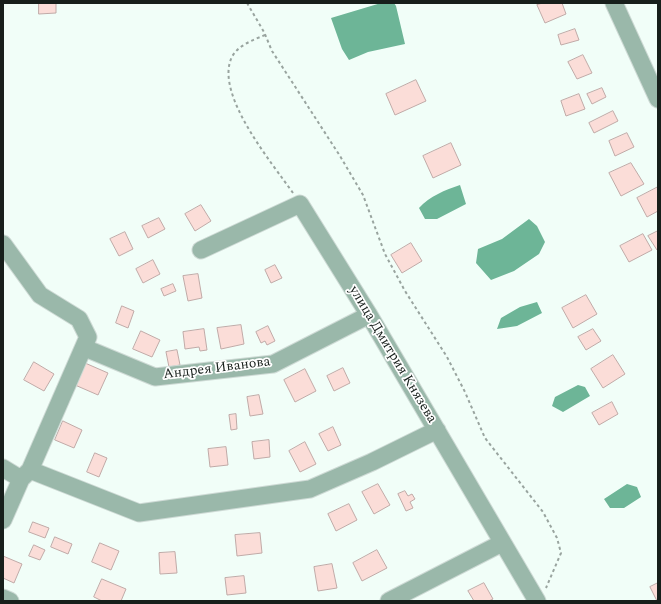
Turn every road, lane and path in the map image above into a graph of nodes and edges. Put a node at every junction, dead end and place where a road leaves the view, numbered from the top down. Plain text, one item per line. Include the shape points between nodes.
1 (248, 3) edge
2 (614, 3) edge
3 (265, 35) junction
4 (658, 99) edge
5 (300, 204) junction
6 (3, 244) edge
7 (201, 250) dead end
8 (368, 314) junction
9 (87, 342) junction
10 (437, 430) junction
11 (3, 468) edge
12 (25, 475) junction
13 (3, 520) edge
14 (502, 543) junction
15 (541, 597) edge
16 (3, 598) edge
17 (10, 601) edge
18 (388, 601) edge

1 - 3 path
2 - 4 street
3 - 5 path via 238,49 231,58 228,84 242,120
3 - 15 path via 272,51 363,195 385,254 447,357 485,438 543,512 557,538 561,553
5 - 7 street
5 - 8 street, улица Дмитрия Князева
6 - 9 street via 40,295 80,319
8 - 9 street, Андрея Иванова via 273,364 155,377
8 - 10 street, улица Дмитрия Князева
9 - 12 street
10 - 12 street via 310,489 139,513
10 - 14 street, улица Дмитрия Князева
11 - 12 street
12 - 13 street
14 - 15 street, улица Дмитрия Князева
14 - 18 street
16 - 17 street

